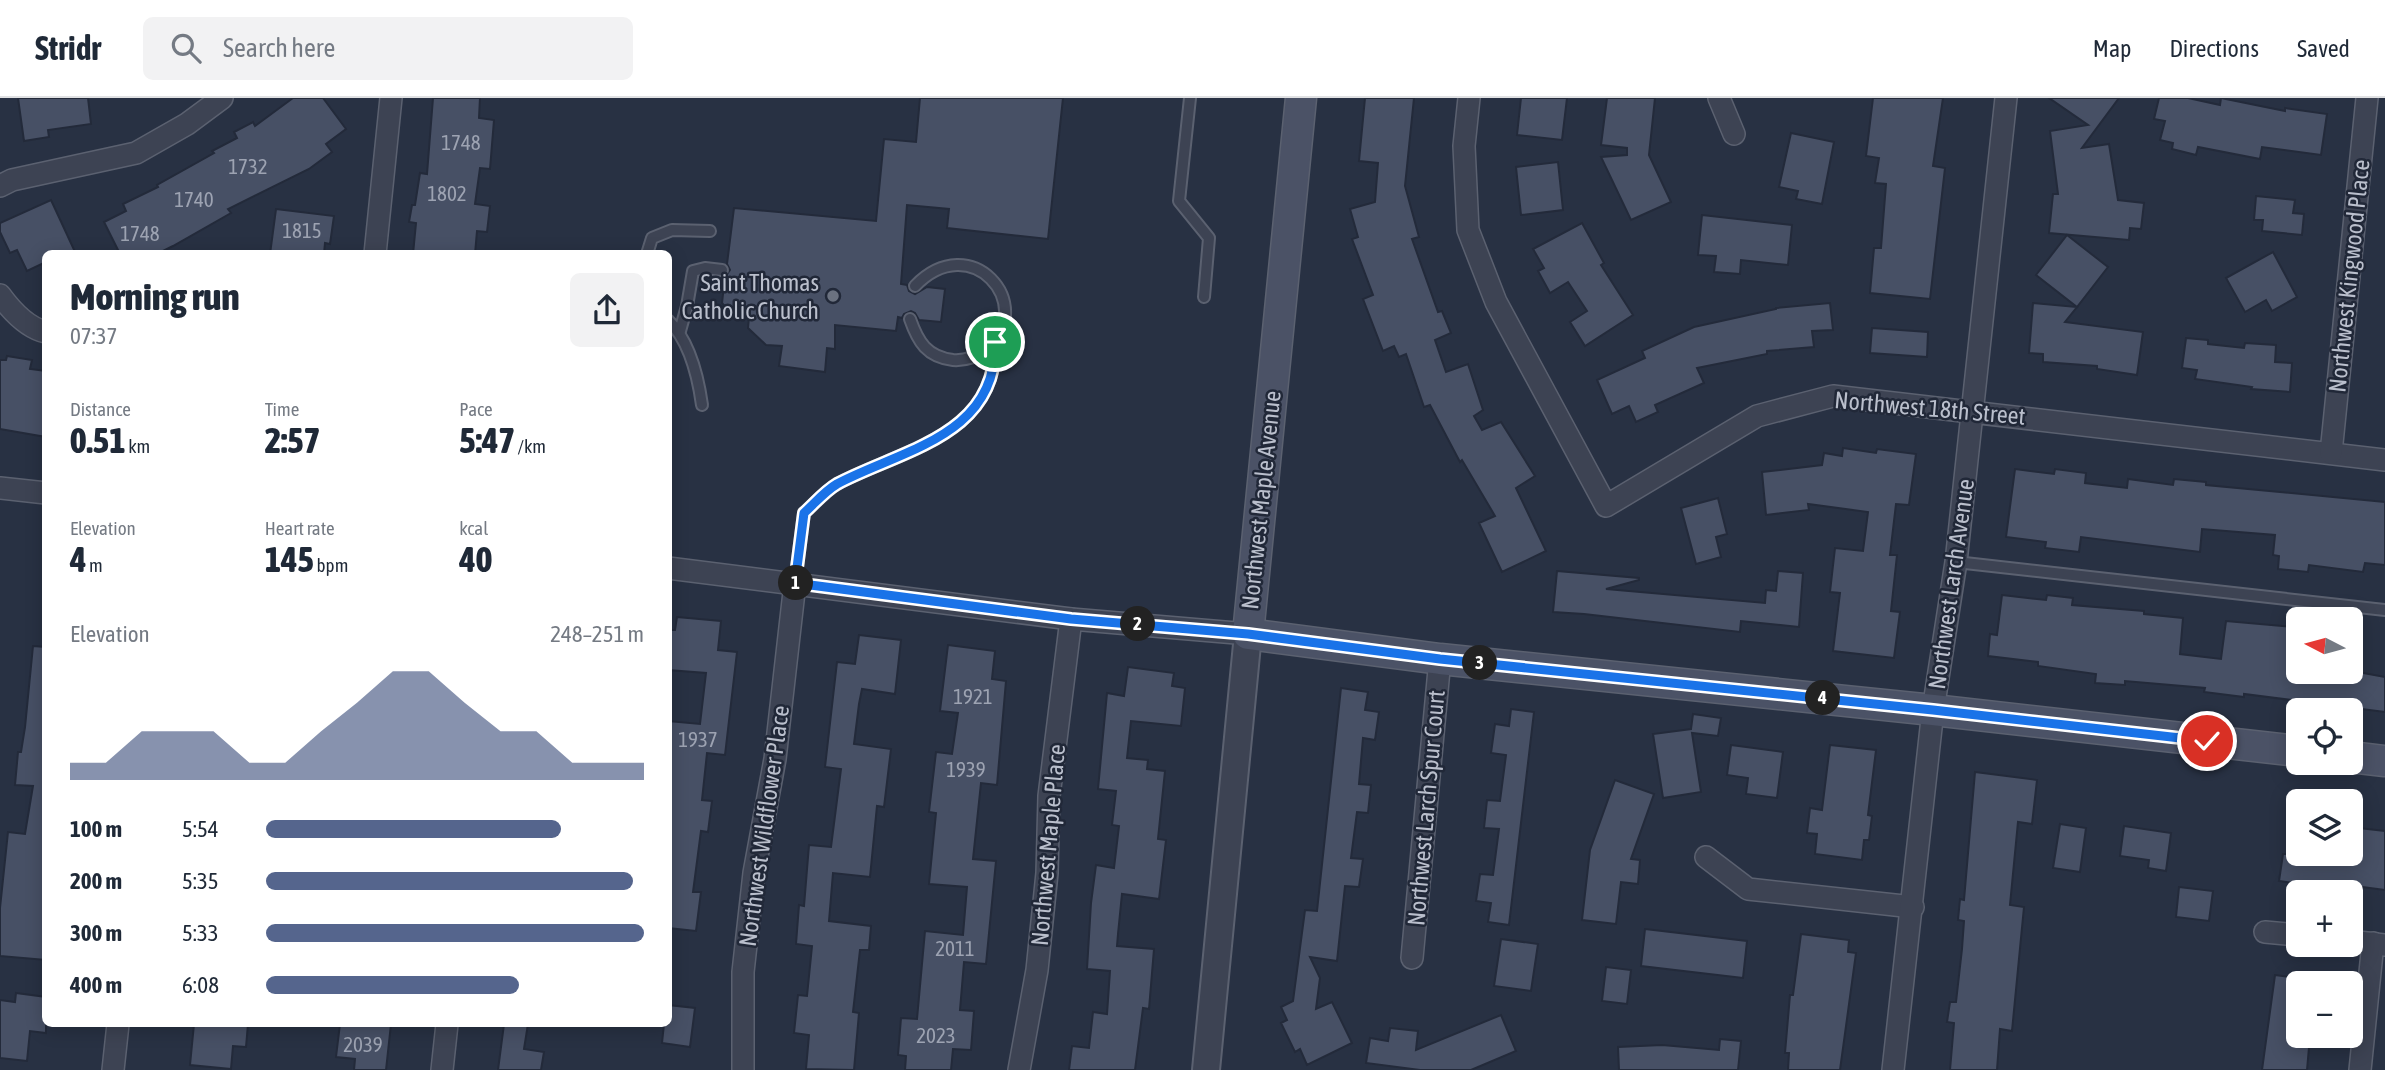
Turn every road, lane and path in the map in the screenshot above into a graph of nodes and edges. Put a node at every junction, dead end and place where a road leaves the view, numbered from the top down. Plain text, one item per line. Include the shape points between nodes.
1 (222, 98) edge
2 (391, 98) edge
3 (1190, 98) edge
4 (1301, 98) edge
5 (1469, 98) edge
6 (1719, 98) edge
7 (2006, 98) edge
8 (2367, 98) edge
9 (1734, 134) dead end
10 (0, 186) edge
11 (710, 232) dead end
12 (375, 250) edge
13 (648, 250) edge
14 (722, 270) dead end
15 (915, 286) dead end
16 (0, 295) edge
17 (1204, 297) dead end
18 (910, 319) dead end
19 (672, 324) edge
20 (42, 331) edge
21 (680, 331) junction
22 (995, 342) junction
23 (702, 405) dead end
24 (1973, 410) junction
25 (2331, 453) junction
26 (2385, 460) edge
27 (0, 488) edge
28 (42, 493) edge
29 (1956, 562) junction
30 (672, 568) edge
31 (795, 583) junction
32 (2385, 610) edge
33 (1071, 619) junction
34 (1248, 634) junction
35 (1440, 659) junction
36 (1933, 710) junction
37 (2286, 750) edge
38 (2363, 759) edge
39 (2385, 761) edge
40 (1706, 857) dead end
41 (1913, 906) junction
42 (2265, 932) dead end
43 (2286, 934) edge
44 (2379, 944) edge
45 (1412, 958) dead end
46 (118, 1027) edge
47 (447, 1027) edge
48 (113, 1070) edge
49 (442, 1070) edge
50 (743, 1070) edge
51 (1019, 1070) edge
52 (1206, 1070) edge
53 (1893, 1070) edge
54 (2360, 1070) edge

1 - 10 street via 136,153
2 - 12 street
3 - 17 lane via 1179,201 1209,238
4 - 34 main road, Northwest Maple Avenue
5 - 24 street, Northwest 18th Street via 1464,146 1468,230 1496,302 1606,506 1757,415 1833,396
6 - 9 street
7 - 24 street, Northwest Larch Avenue
8 - 25 street, Northwest Kingwood Place
11 - 13 lane via 672,230 652,238
14 - 21 lane via 693,271
15 - 22 lane via 940,267 957,263 973,266 991,278 1006,311
16 - 20 street via 35,330
18 - 22 lane via 917,340 944,359 982,354
19 - 21 lane
21 - 23 lane via 699,379
22 - 31 lane via 995,359 984,394 966,417 938,439 835,485 804,513
24 - 25 street, Northwest 18th Street
24 - 29 street, Northwest Larch Avenue
25 - 26 street, Northwest 18th Street
27 - 28 street
29 - 32 lane
29 - 36 street, Northwest Larch Avenue
30 - 31 street
31 - 33 street
31 - 50 street, Northwest Wildflower Place via 743,972
33 - 34 street
33 - 51 street, Northwest Maple Place via 1049,796 1037,970
34 - 35 main road
34 - 52 street, Northwest Maple Avenue
35 - 36 main road
35 - 45 street, Northwest Larch Spur Court
36 - 37 main road
36 - 41 street, Northwest Larch Avenue
38 - 39 main road
40 - 41 street via 1748,889
41 - 53 street, Northwest Larch Avenue
42 - 43 street
44 - 54 street
46 - 48 street
47 - 49 street

